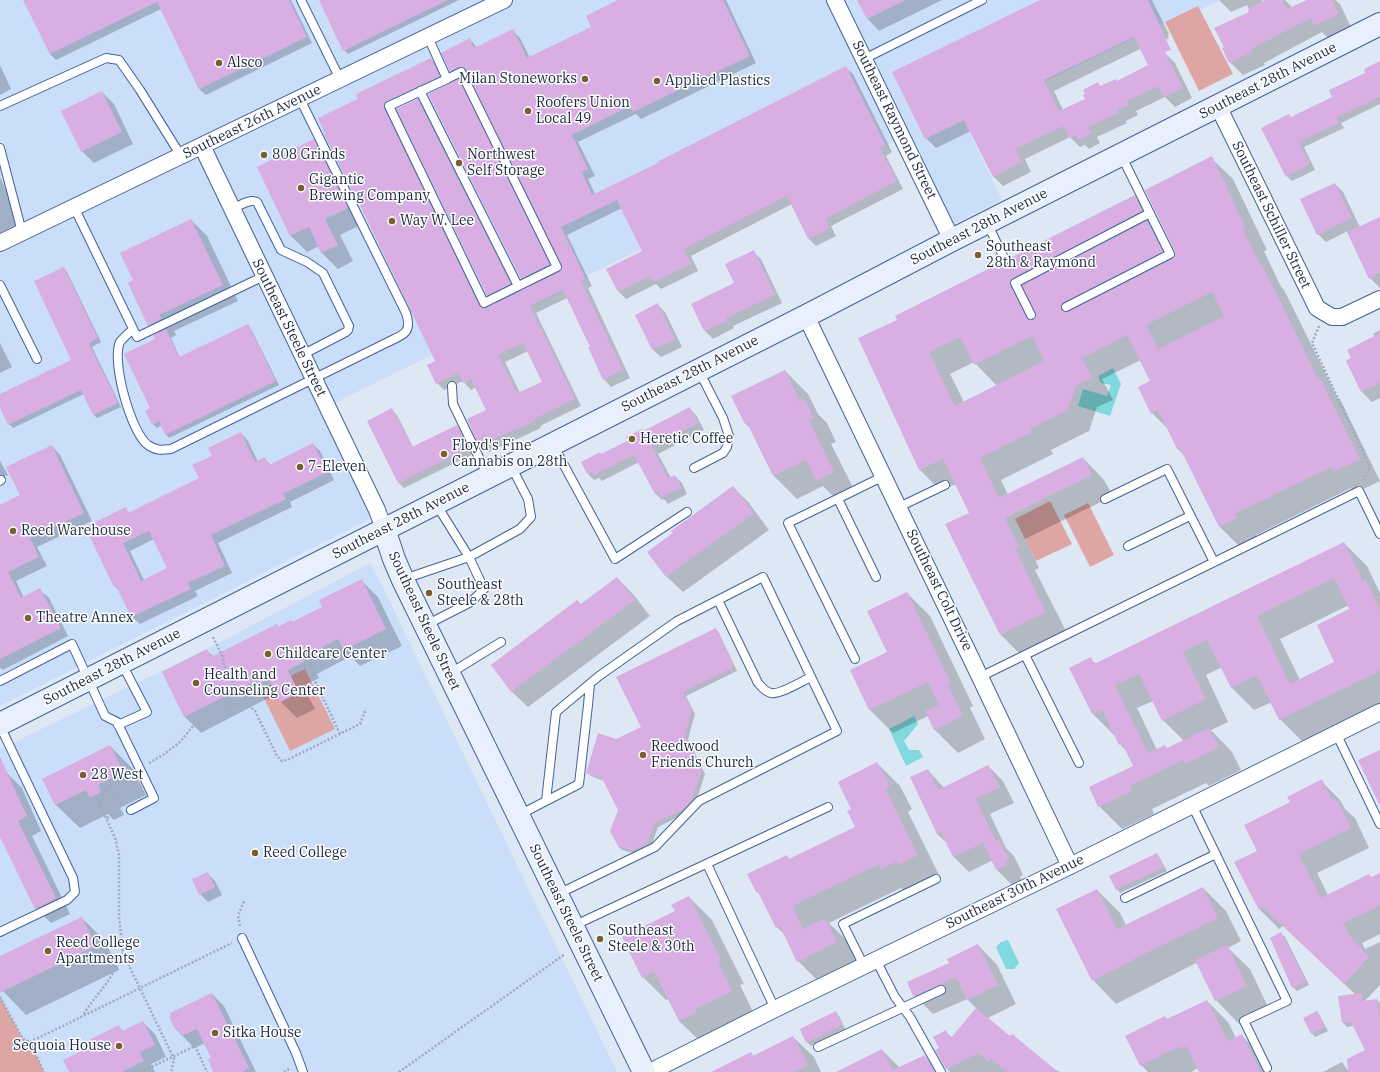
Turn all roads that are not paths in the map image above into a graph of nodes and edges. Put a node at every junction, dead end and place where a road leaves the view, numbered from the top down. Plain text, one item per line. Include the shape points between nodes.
1 (302, 0) edge
2 (504, 0) edge
3 (835, 0) edge
4 (982, 0) edge
5 (1380, 24) edge
6 (428, 37) junction
7 (864, 60) junction
8 (340, 79) junction
9 (447, 79) junction
10 (420, 91) junction
11 (300, 99) junction
12 (0, 106) edge
13 (1218, 106) junction
14 (202, 146) junction
15 (0, 148) edge
16 (1121, 154) junction
17 (182, 156) junction
18 (74, 207) junction
19 (232, 209) junction
20 (1150, 214) junction
21 (986, 223) junction
22 (22, 232) junction
23 (952, 240) junction
24 (0, 243) edge
25 (1005, 260) dead end
26 (264, 276) junction
27 (0, 285) edge
28 (518, 286) junction
29 (1380, 299) edge
30 (1066, 307) dead end
31 (1031, 315) dead end
32 (806, 316) junction
33 (133, 329) junction
34 (302, 354) junction
35 (37, 359) dead end
36 (699, 370) junction
37 (314, 379) junction
38 (452, 386) dead end
39 (552, 444) junction
40 (511, 466) junction
41 (694, 468) dead end
42 (884, 476) junction
43 (488, 477) junction
44 (945, 485) dead end
45 (838, 499) junction
46 (1105, 499) dead end
47 (435, 503) junction
48 (899, 507) junction
49 (687, 512) dead end
50 (1190, 516) junction
51 (384, 530) junction
52 (1380, 534) edge
53 (1128, 546) dead end
54 (469, 557) junction
55 (1214, 562) junction
56 (876, 577) dead end
57 (403, 580) junction
58 (718, 600) junction
59 (426, 625) junction
60 (501, 642) dead end
61 (1025, 655) junction
62 (854, 659) dead end
63 (121, 663) junction
64 (449, 674) junction
65 (811, 677) junction
66 (980, 677) junction
67 (89, 679) junction
68 (0, 681) edge
69 (590, 684) junction
70 (1380, 712) edge
71 (0, 725) edge
72 (118, 725) junction
73 (1336, 733) junction
74 (1079, 763) dead end
75 (546, 801) junction
76 (1192, 805) junction
77 (828, 807) dead end
78 (127, 810) road end
79 (518, 815) junction
80 (1380, 824) edge
81 (1216, 854) junction
82 (706, 864) junction
83 (1070, 866) junction
84 (936, 879) dead end
85 (557, 894) junction
86 (1124, 898) dead end
87 (0, 932) edge
88 (577, 936) junction
89 (242, 938) road end
90 (870, 963) junction
91 (940, 990) dead end
92 (903, 1008) junction
93 (775, 1009) junction
94 (818, 1047) dead end
95 (1267, 1068) dead end
96 (303, 1072) edge
97 (644, 1072) edge
98 (650, 1072) edge
99 (940, 1072) edge

1 - 8 lane
2 - 6 street, Southeast 26th Avenue
3 - 7 street, Southeast Raymond Street
4 - 7 lane
5 - 13 street, Southeast 28th Avenue
6 - 8 street, Southeast 26th Avenue
6 - 9 lane
7 - 23 street, Southeast Raymond Street
8 - 11 street, Southeast 26th Avenue
9 - 10 lane
9 - 28 lane via 461,72 557,267
10 - 28 lane
10 - 28 lane via 389,106 484,303
11 - 14 street, Southeast 26th Avenue
11 - 37 lane via 409,323 404,334
12 - 17 lane via 106,58 119,60
13 - 16 street, Southeast 28th Avenue
13 - 29 street, Southeast Schiller Street via 1317,308 1328,315 1342,317
14 - 17 street, Southeast 26th Avenue
14 - 19 street, Southeast Steele Street
15 - 22 lane
16 - 20 lane
16 - 21 street, Southeast 28th Avenue
17 - 18 street, Southeast 26th Avenue
18 - 22 street, Southeast 26th Avenue
18 - 33 lane
19 - 26 street, Southeast Steele Street
19 - 34 lane via 250,201 258,202 282,250 323,273 349,326 346,332
20 - 30 lane via 1170,254
20 - 31 lane via 1014,283
21 - 23 street, Southeast 28th Avenue
21 - 25 lane
22 - 24 street, Southeast 26th Avenue
23 - 32 street, Southeast 28th Avenue
26 - 33 lane via 137,337
26 - 34 street, Southeast Steele Street
27 - 35 lane
32 - 36 street, Southeast 28th Avenue
32 - 42 street, Southeast Colt Drive
33 - 37 lane via 120,342 118,355 121,382 135,426 146,444 158,450 171,449
34 - 37 street, Southeast Steele Street
36 - 39 street, Southeast 28th Avenue
36 - 41 lane via 729,436 723,453
37 - 51 street, Southeast Steele Street via 377,510
38 - 43 lane via 453,404
39 - 40 street, Southeast 28th Avenue
39 - 49 lane via 615,559
40 - 43 street, Southeast 28th Avenue
40 - 54 lane via 528,499 531,518 520,529
42 - 45 lane
42 - 48 street, Southeast Colt Drive
43 - 47 street, Southeast 28th Avenue
44 - 48 lane
45 - 56 lane
45 - 62 lane via 788,523
46 - 50 lane via 1167,469
47 - 51 street, Southeast 28th Avenue
47 - 54 lane
48 - 66 street, Southeast Colt Drive
50 - 53 lane
50 - 55 lane
51 - 57 street, Southeast Steele Street
51 - 63 street, Southeast 28th Avenue
52 - 55 lane via 1359,491
54 - 57 lane
54 - 59 lane via 484,589 471,602
55 - 61 lane
57 - 59 street, Southeast Steele Street
58 - 65 lane via 758,683 764,690 778,693
58 - 65 lane via 763,577
58 - 69 lane via 677,621
59 - 64 street, Southeast Steele Street
60 - 64 lane
61 - 66 lane
61 - 74 lane
63 - 67 street, Southeast 28th Avenue
63 - 72 lane via 146,712
64 - 79 street, Southeast Steele Street
65 - 85 lane via 838,731 699,802 655,847
66 - 83 street, Southeast Colt Drive
67 - 68 lane via 72,644
67 - 71 street, Southeast 28th Avenue
67 - 72 lane via 105,716
69 - 75 lane via 556,712
69 - 75 lane via 579,784
70 - 73 street, Southeast 30th Avenue
71 - 87 lane via 73,878 75,892 67,900
72 - 78 lane via 154,798
73 - 76 street, Southeast 30th Avenue
73 - 80 lane
75 - 79 lane
76 - 81 lane
76 - 83 street, Southeast 30th Avenue
77 - 82 lane
79 - 85 street, Southeast Steele Street
81 - 86 lane
81 - 95 lane via 1287,1001 1244,1022
82 - 88 lane
82 - 93 lane
83 - 90 street, Southeast 30th Avenue
84 - 90 lane via 843,924
85 - 88 street, Southeast Steele Street
88 - 97 street, Southeast Steele Street
89 - 96 lane
90 - 92 lane
90 - 93 street, Southeast 30th Avenue
91 - 92 lane
92 - 94 lane
92 - 99 lane
93 - 98 street, Southeast 30th Avenue

